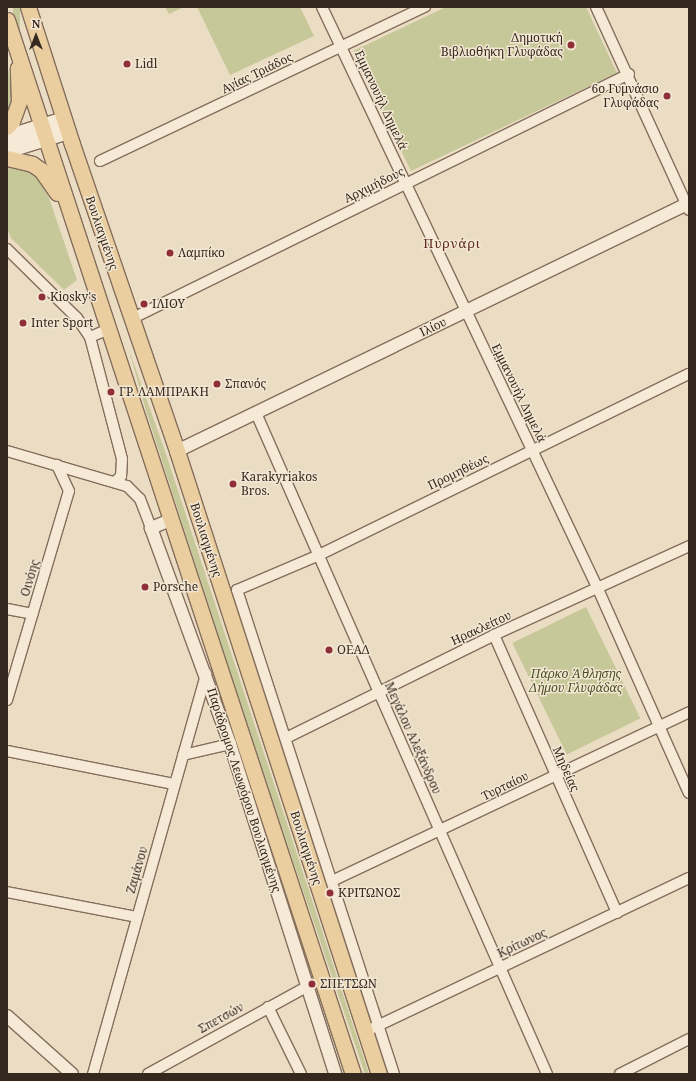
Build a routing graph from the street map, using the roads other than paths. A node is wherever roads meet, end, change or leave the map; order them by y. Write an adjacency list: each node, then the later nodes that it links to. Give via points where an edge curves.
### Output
1 (28, 7): 7 (main road, Βουλιαγμένης)
2 (38, 7): 7 (main road)
3 (322, 7): 8 (street, Εμμανουήλ Δημελά)
4 (425, 7): 8 (street, Αγίας Τριάδος)
5 (596, 7): 10 (street)
6 (7, 20): 9 (main road, Βουλιαγμένης)
7 (39, 40): 11 (main road, Βουλιαγμένης)
8 (342, 47): 17 (street, Αγίας Τριάδος); 18 (street, Εμμανουήλ Δημελά)
9 (17, 51): 12 (main road, via 19,102); 13 (main road, Βουλιαγμένης)
10 (629, 74): 18 (street, Αρχιμήδους); 19 (street)
11 (66, 126): 13 (main road); 23 (main road, Βουλιαγμένης)
12 (7, 127)
13 (44, 132): 14 (main road); 15 (main road); 20 (main road, Βουλιαγμένης)
14 (7, 137)
15 (7, 151)
16 (7, 158): 20 (main road, via 32,164 41,170)
17 (100, 161)
18 (406, 183): 22 (street, Εμμανουήλ Δημελά); 23 (street, Αρχιμήδους)
19 (688, 206): 22 (street, Ιλίου)
20 (70, 215): 24 (main road, Βουλιαγμένης)
21 (7, 249): 25 (street, via 77,318)
22 (465, 312): 27 (street, Ιλίου); 30 (street, Εμμανουήλ Δημελά)
23 (131, 319): 29 (main road, Βουλιαγμένης)
24 (109, 329): 25 (street); 33 (main road, Βουλιαγμένης)
25 (90, 337): 32 (street, via 122,459 121,476)
26 (689, 374): 30 (street, Προμηθέως)
27 (256, 413): 29 (street, Ιλίου); 36 (street, Μεγάλου Αλεξάνδρου)
28 (7, 450): 31 (street)
29 (177, 451): 64 (main road, Βουλιαγμένης)
30 (532, 451): 36 (street, Προμηθέως); 37 (street, Εμμανουήλ Δημελά)
31 (57, 465): 32 (street); 39 (street, Οινόης, via 69,491)
32 (116, 482): 34 (street, via 135,492)
33 (170, 520): 34 (street); 63 (main road, Βουλιαγμένης)
34 (151, 528): 41 (street, Παράδρομος Λεωφόρου Βουλιαγμένης)
35 (689, 546): 37 (street, Ηρακλείτου)
36 (319, 555): 42 (street, Μεγάλου Αλεξάνδρου); 46 (street, Προμηθέως, via 237,590)
37 (598, 589): 40 (street, Ηρακλείτου); 45 (street, Εμμανουήλ Δημελά)
38 (7, 609): 39 (street)
39 (33, 614): 43 (street, Οινόης)
40 (494, 635): 42 (street, Ηρακλείτου); 50 (street, Μηδείας)
41 (206, 673): 47 (street, Παράδρομος Λεωφόρου Βουλιαγμένης); 49 (street, Ζαμάνου)
42 (379, 691): 46 (street, Ηρακλείτου); 53 (street, Μεγάλου Αλεξάνδρου)
43 (7, 700)
44 (689, 712): 45 (street, Τυρταίου)
45 (660, 726): 50 (street, Τυρταίου); 52 (street, Εμμανουήλ Δημελά)
46 (286, 738): 55 (street)
47 (230, 744): 49 (street); 60 (street, Παράδρομος Λεωφόρου Βουλιαγμένης)
48 (7, 751): 51 (street)
49 (183, 755): 51 (street, Ζαμάνου)
50 (555, 776): 53 (street, Τυρταίου); 57 (street, Μηδείας)
51 (174, 784): 58 (street, Ζαμάνου)
52 (689, 792)
53 (440, 832): 55 (street, Τυρταίου); 59 (street, Μεγάλου Αλεξάνδρου)
54 (689, 878): 57 (street, Κρίτωνος)
55 (332, 881): 64 (street)
56 (7, 892): 58 (street)
57 (616, 913): 59 (street, Κρίτωνος)
58 (137, 917): 68 (street, Ζαμάνου)
59 (499, 968): 64 (street, Κρίτωνος); 75 (street, Μεγάλου Αλεξάνδρου)
60 (308, 986): 61 (street, Σπετσών); 65 (street, Παράδρομος Λεωφόρου Βουλιαγμένης)
61 (268, 1007): 69 (street, Σπετσών); 70 (street)
62 (7, 1016): 67 (street)
63 (338, 1028): 65 (street); 72 (main road, Βουλιαγμένης)
64 (372, 1029): 73 (main road, Βουλιαγμένης); 74 (street)
65 (323, 1032): 71 (street, Παράδρομος Λεωφόρου Βουλιαγμένης)
66 (689, 1039): 76 (street)
67 (72, 1074)
68 (93, 1074)
69 (148, 1074)
70 (301, 1074)
71 (335, 1074)
72 (353, 1074)
73 (379, 1074)
74 (394, 1074)
75 (547, 1074)
76 (620, 1074)

